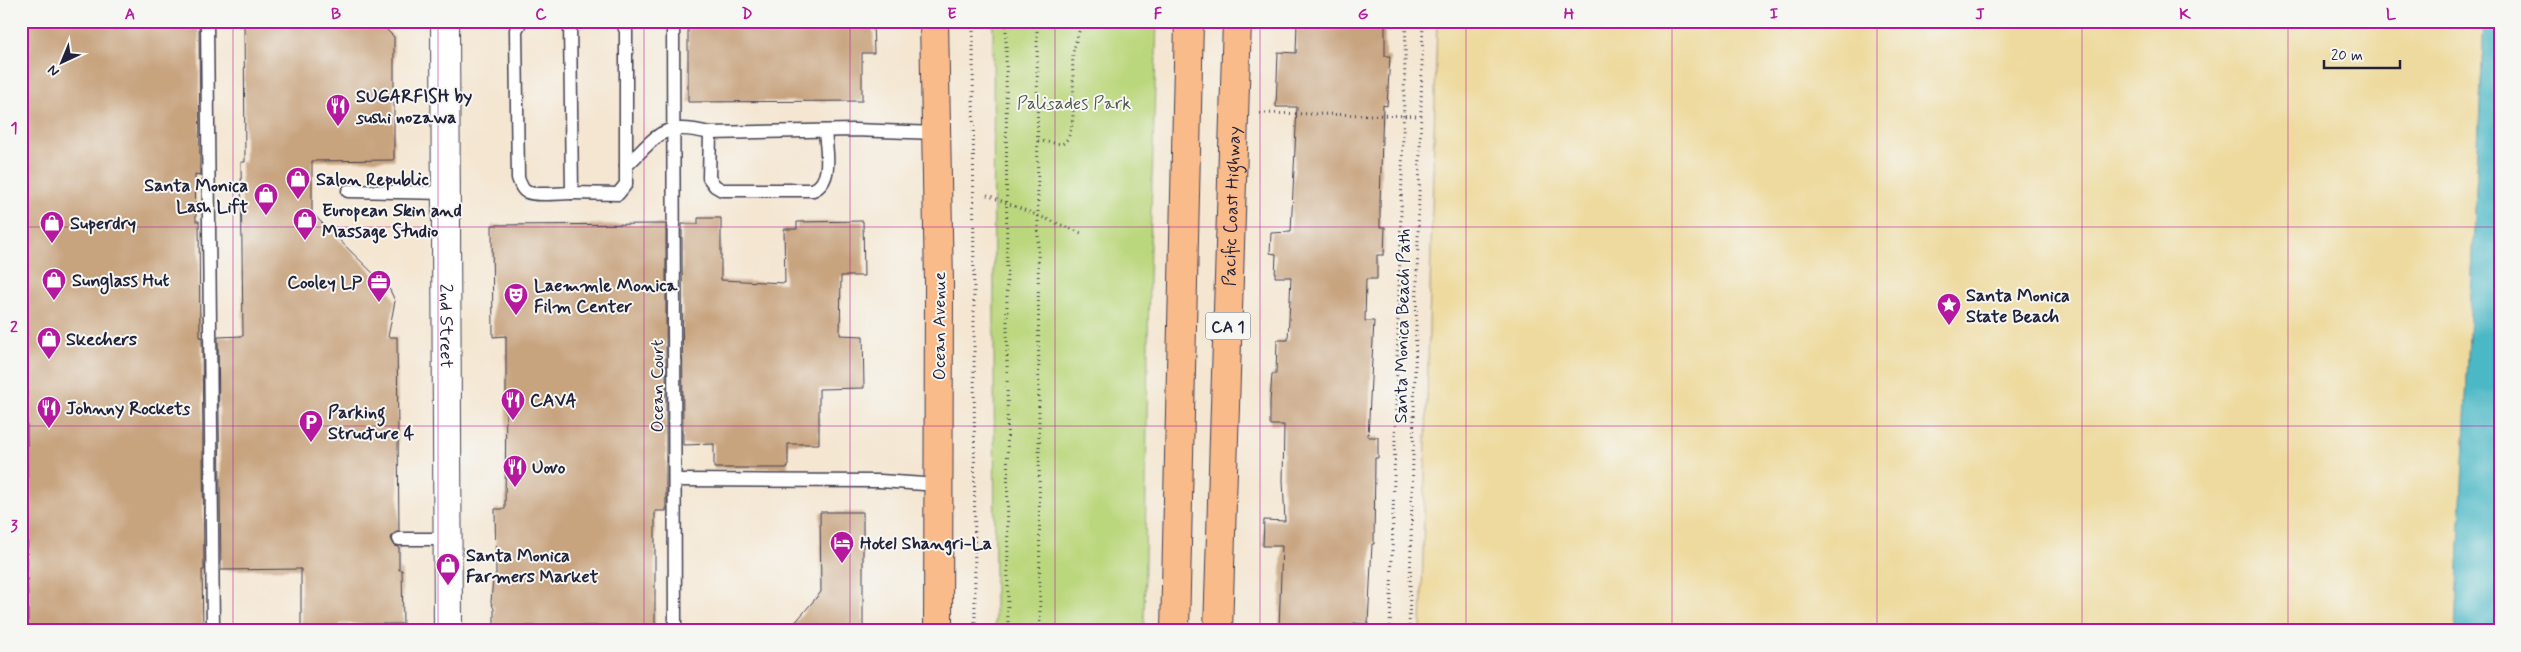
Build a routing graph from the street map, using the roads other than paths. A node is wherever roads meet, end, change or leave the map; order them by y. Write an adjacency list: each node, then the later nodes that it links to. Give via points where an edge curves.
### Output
1 (208, 21): 22 (lane)
2 (445, 21): 17 (street, 2nd Street)
3 (521, 21): 16 (lane, via 516,30 518,178 528,193)
4 (570, 21): 16 (lane)
5 (673, 21): 10 (lane, Ocean Court)
6 (934, 21): 13 (main road, Ocean Avenue)
7 (1189, 21): 26 (main road, CA 1)
8 (1237, 21): 27 (main road, Pacific Coast Highway / CA 1)
9 (620, 22): 14 (lane, via 626,31)
10 (674, 128): 12 (lane); 14 (lane, via 660,134); 18 (lane, Ocean Court)
11 (825, 131): 12 (lane); 12 (lane, via 826,178 822,186 814,190 722,190 709,178); 13 (lane)
12 (710, 133)
13 (936, 133): 19 (main road, Ocean Avenue)
14 (626, 166): 16 (lane, via 626,184 618,194)
15 (348, 191): 17 (lane)
16 (572, 192)
17 (446, 194): 21 (street, 2nd Street)
18 (675, 480): 19 (lane, via 880,481); 24 (lane, Ocean Court)
19 (939, 485): 25 (main road, Ocean Avenue)
20 (399, 539): 21 (lane)
21 (448, 539): 23 (street, 2nd Street)
22 (213, 631)
23 (448, 631)
24 (675, 631)
25 (938, 631)
26 (1175, 631)
27 (1218, 631)

